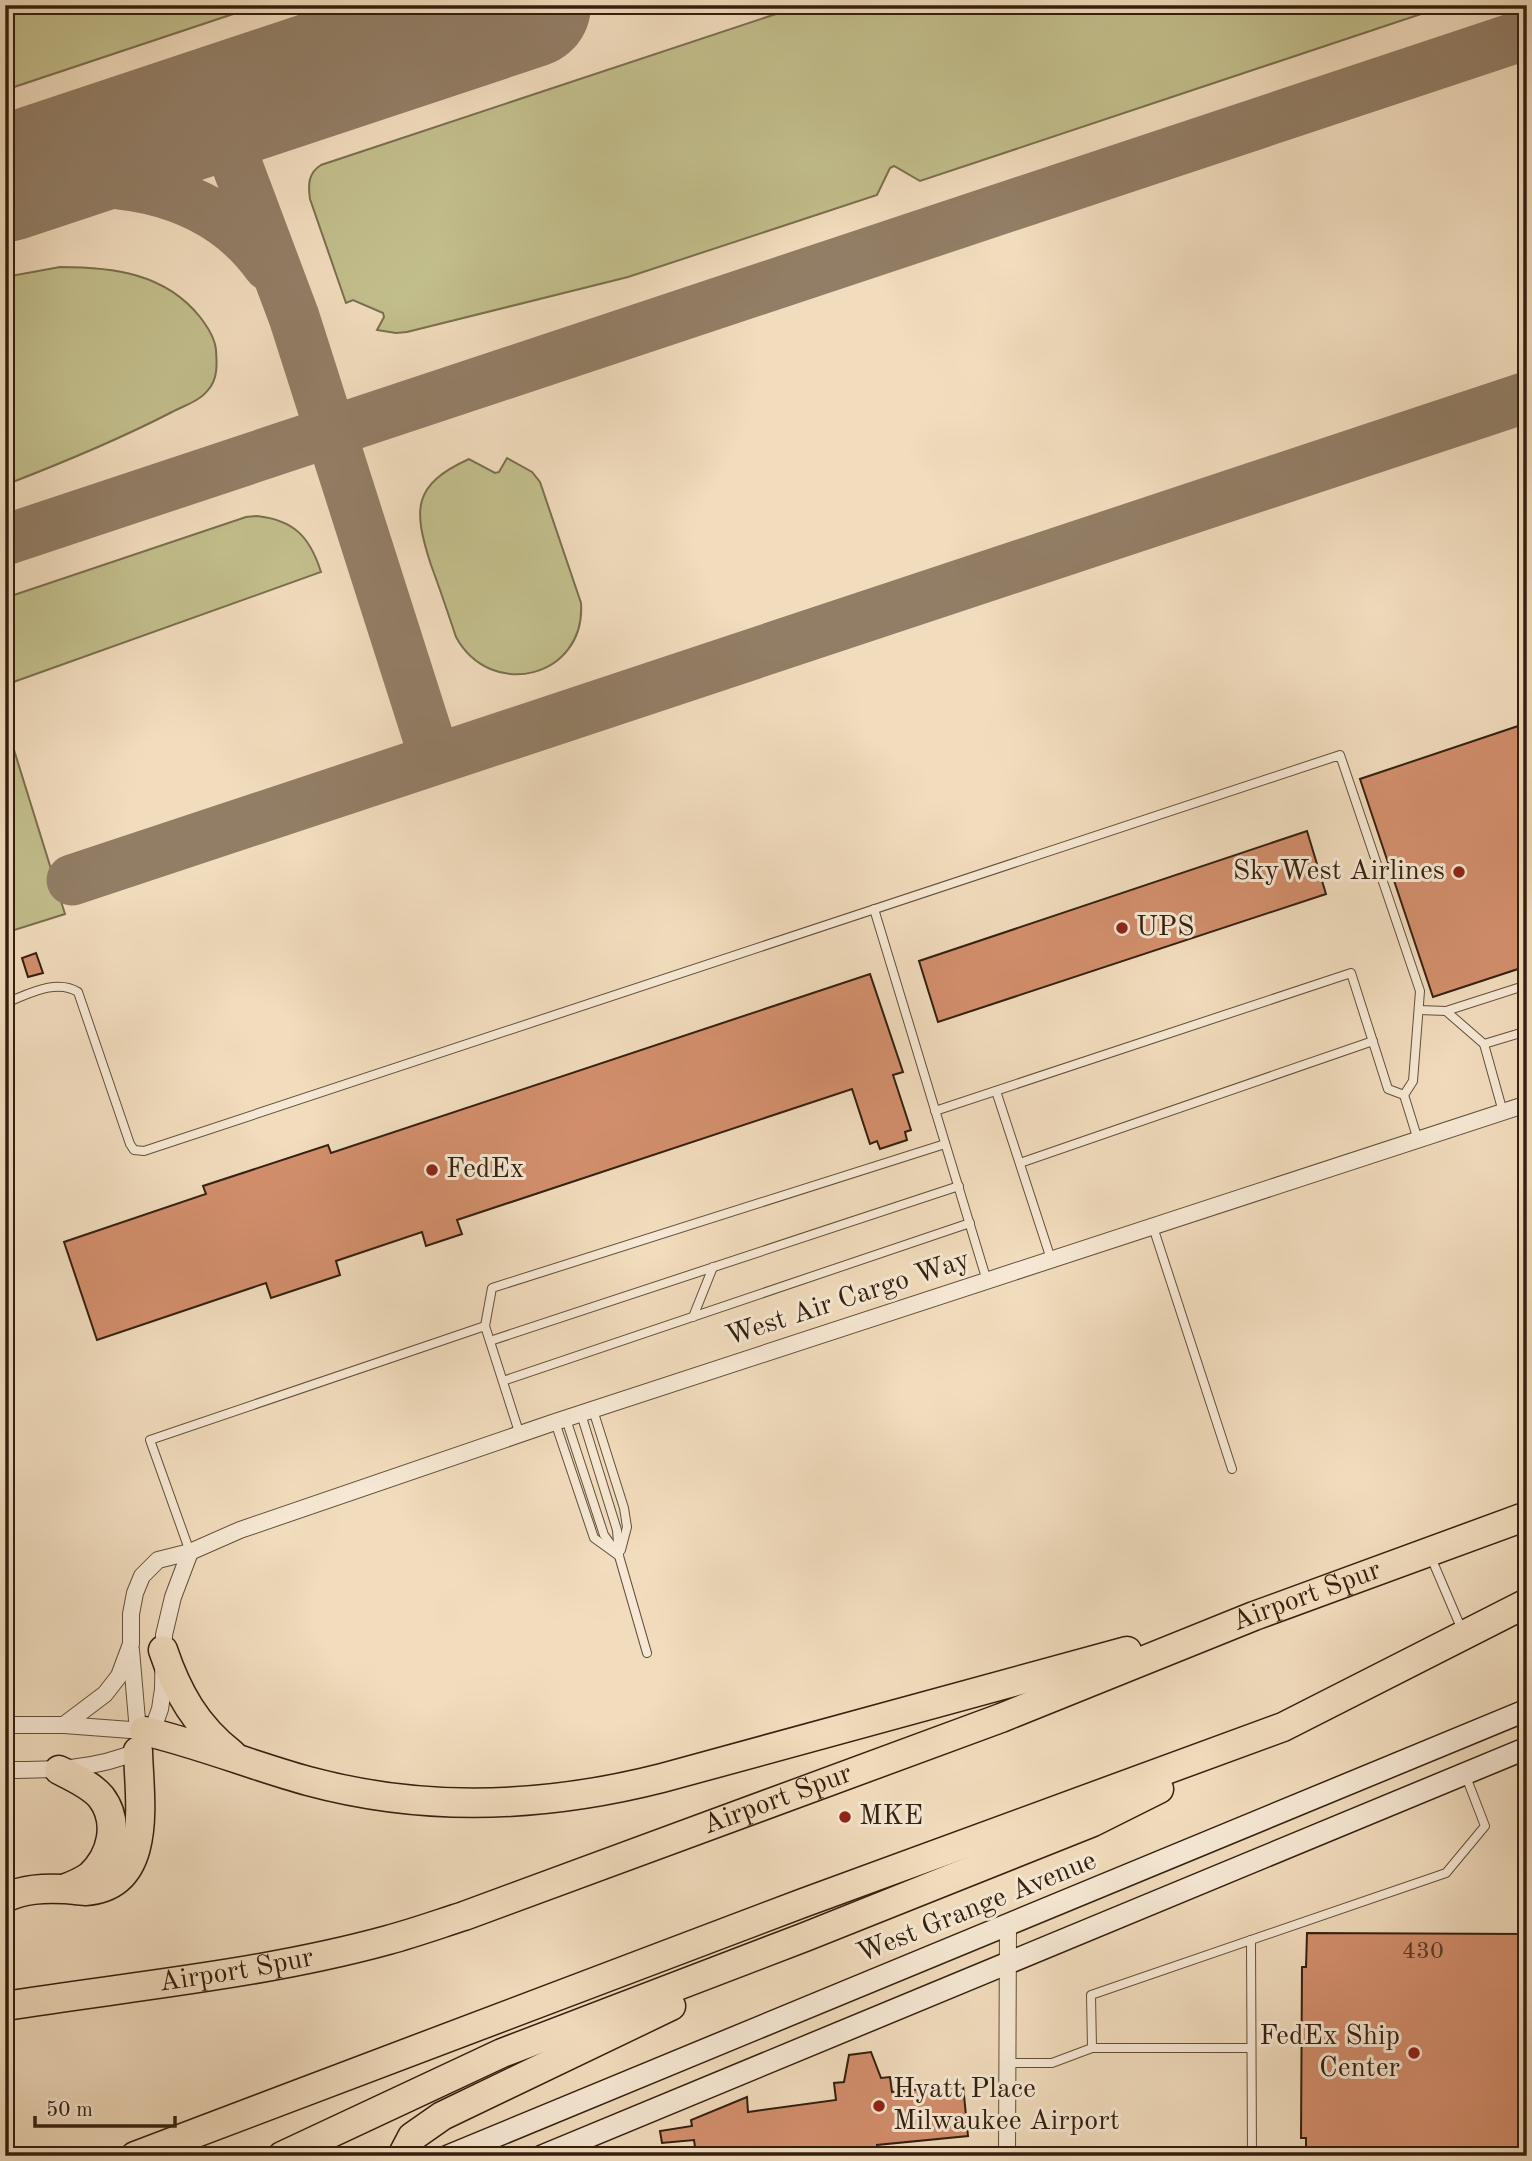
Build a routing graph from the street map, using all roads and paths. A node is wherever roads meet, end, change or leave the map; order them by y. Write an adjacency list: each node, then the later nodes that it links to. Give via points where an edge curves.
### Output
1 (874, 909): 3 (lane, via 144,1151 134,1150 130,1144 78,992 67,986 50,987); 4 (lane, via 1340,755 1417,977); 12 (lane)
2 (1527, 985): 5 (lane)
3 (5, 1003)
4 (1419, 1010): 5 (lane); 10 (lane, via 1413,1081)
5 (1446, 1011): 8 (lane)
6 (1527, 1031): 8 (lane)
7 (1373, 1041): 9 (lane, via 1351,973); 10 (lane, via 1388,1089); 16 (lane)
8 (1484, 1044): 13 (lane)
9 (996, 1091): 12 (lane); 16 (lane)
10 (1405, 1095): 14 (lane)
11 (1527, 1104): 13 (street, West Air Cargo Way)
12 (935, 1111): 15 (lane)
13 (1503, 1112): 14 (street, West Air Cargo Way)
14 (1418, 1140): 19 (street, West Air Cargo Way)
15 (946, 1144): 17 (lane); 24 (lane, via 492,1288)
16 (1020, 1163): 20 (lane)
17 (958, 1186): 18 (lane); 21 (lane)
18 (970, 1223): 22 (lane); 23 (lane)
19 (1153, 1227): 20 (street, West Air Cargo Way); 29 (lane)
20 (1051, 1259): 22 (street, West Air Cargo Way)
21 (713, 1267): 23 (lane); 25 (lane)
22 (987, 1281): 27 (street, West Air Cargo Way)
23 (693, 1317): 26 (lane)
24 (485, 1326): 25 (lane); 31 (lane, via 150,1440)
25 (490, 1341): 26 (lane)
26 (503, 1381): 28 (lane)
27 (574, 1416): 28 (street, West Air Cargo Way); 33 (lane, via 617,1530); 33 (lane, via 604,1535); 33 (lane, via 626,1517 628,1527)
28 (520, 1434): 31 (street, West Air Cargo Way, via 240,1530)
29 (1233, 1469)
30 (1527, 1516): 32 (highway, Airport Spur)
31 (190, 1552): 37 (street, West Air Cargo Way, via 158,1560 142,1576 131,1614); 38 (street, via 173,1597)
32 (1429, 1552): 35 (highway, Airport Spur); 36 (lane)
33 (619, 1556): 39 (lane)
34 (1527, 1603): 36 (highway)
35 (1254, 1616): 46 (highway, via 662,1779 568,1798 470,1803 390,1797 310,1782); 58 (highway, Airport Spur, via 976,1728 388,1940 238,1971)
36 (1464, 1637): 43 (highway)
37 (131, 1644): 42 (street, West Air Cargo Way, via 119,1676 105,1694); 44 (street)
38 (163, 1650): 44 (street, via 160,1709); 46 (highway, via 192,1714)
39 (647, 1653)
40 (1527, 1710): 50 (street, West Grange Avenue)
41 (5, 1725): 42 (street)
42 (64, 1725): 44 (street)
43 (1283, 1727): 55 (highway, via 1093,1822); 62 (highway)
44 (141, 1741): 46 (highway); 48 (street, via 100,1765); 51 (highway, via 140,1819 131,1866 100,1888)
45 (1527, 1748): 49 (street)
46 (240, 1759)
47 (5, 1770): 48 (street)
48 (59, 1770): 51 (highway, via 100,1797 111,1817 112,1839 103,1862 88,1878)
49 (1465, 1774): 53 (street); 56 (lane, via 1485,1826 1446,1873)
50 (1130, 1875): 53 (street); 54 (street, West Grange Avenue)
51 (65, 1889): 52 (highway, via 23,1889)
52 (5, 1898)
53 (1144, 1908): 57 (street)
54 (1007, 1926): 57 (street); 65 (street, West Grange Avenue)
55 (805, 1937): 63 (highway, via 502,2053); 64 (highway, via 743,1972 442,2116 412,2137)
56 (1251, 1940): 59 (lane, via 1091,1995); 60 (lane)
57 (1007, 1963): 61 (street); 66 (street)
58 (11, 2005)
59 (1092, 2048): 60 (lane); 61 (lane, via 1052,2063)
60 (1251, 2049): 68 (lane)
61 (1007, 2063): 67 (street)
62 (135, 2156)
63 (282, 2156)
64 (402, 2156)
65 (448, 2156)
66 (542, 2156)
67 (1007, 2156)
68 (1252, 2156)

